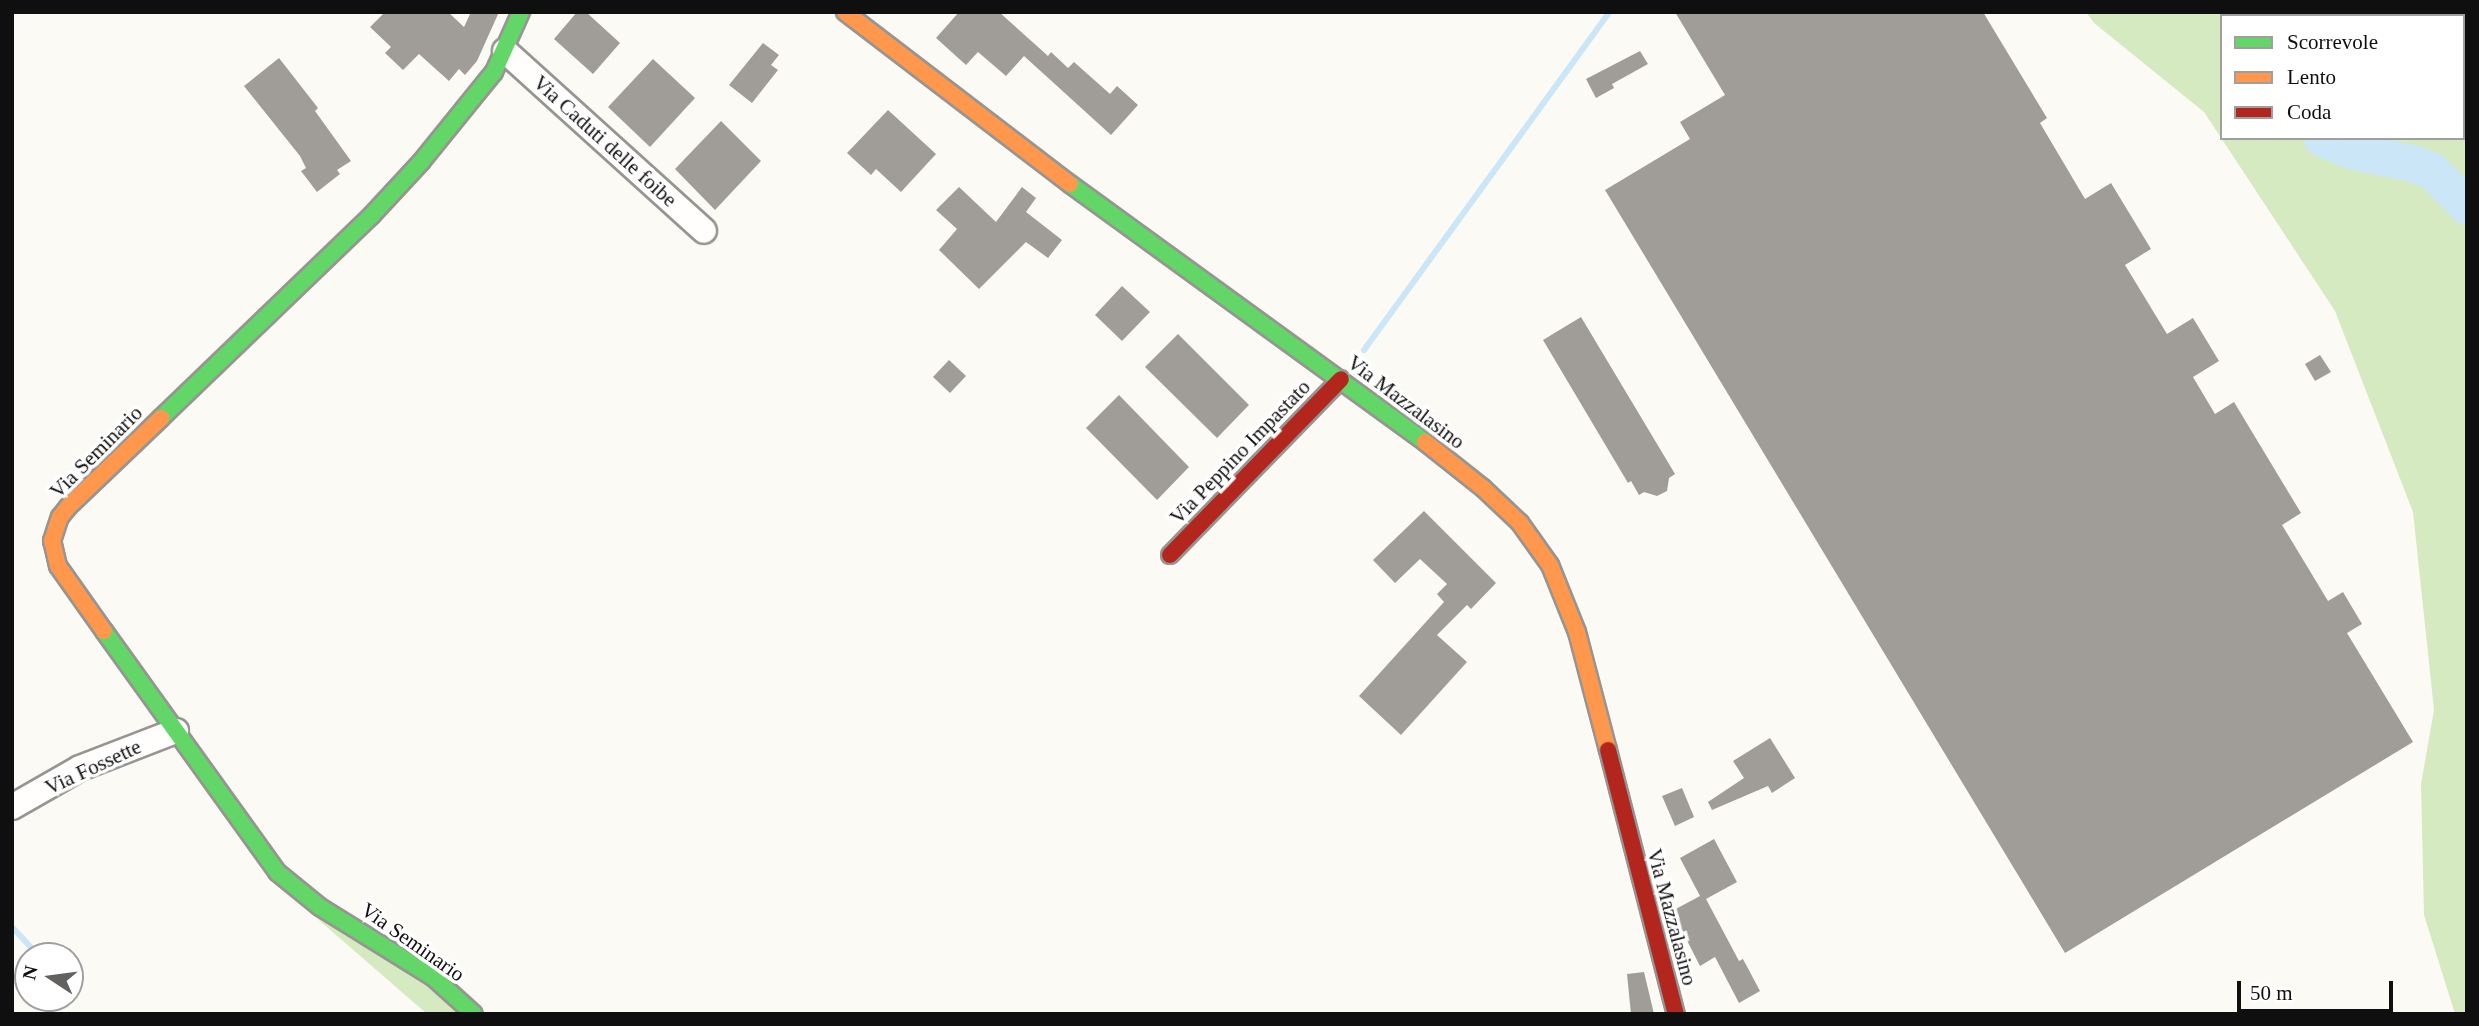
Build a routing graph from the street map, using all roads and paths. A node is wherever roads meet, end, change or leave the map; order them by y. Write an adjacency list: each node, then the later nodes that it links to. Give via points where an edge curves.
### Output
1 (521, 12): 3 (street, Via Seminario)
2 (845, 12): 5 (street, Via Mazzalasino, via 1110,214)
3 (505, 51): 4 (street, Via Caduti delle foibe); 7 (street, Via Seminario, via 460,117 380,206 60,517 52,541 58,566)
4 (704, 231)
5 (1341, 379): 6 (street, Via Peppino Impastato); 10 (street, Via Mazzalasino, via 1483,488 1520,523 1550,565 1577,632)
6 (1170, 555)
7 (176, 730): 8 (street, Via Fossette, via 80,768); 9 (street, Via Seminario, via 277,872 320,906 433,976)
8 (12, 807)
9 (474, 1014)
10 (1676, 1014)

